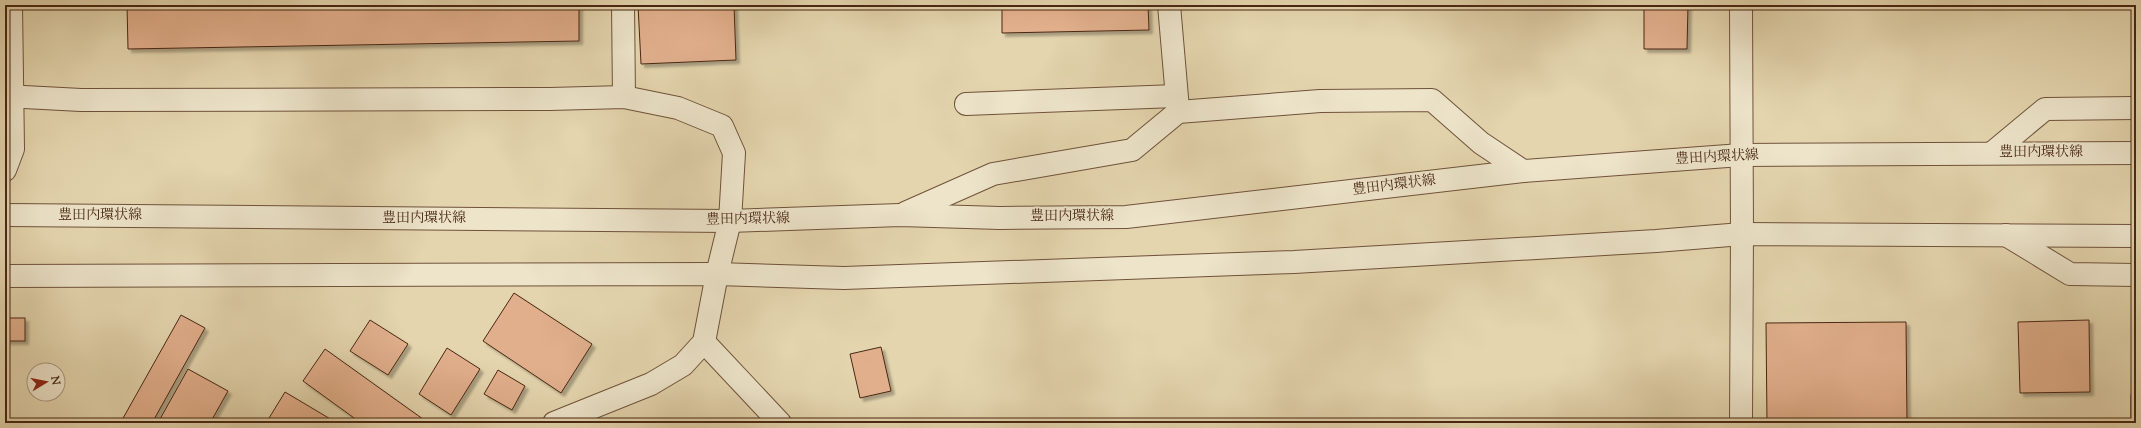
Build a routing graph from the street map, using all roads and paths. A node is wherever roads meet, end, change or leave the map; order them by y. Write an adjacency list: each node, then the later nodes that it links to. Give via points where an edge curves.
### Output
1 (11, 5): 5 (street)
2 (623, 5): 6 (street)
3 (1169, 5): 8 (street)
4 (1741, 5): 12 (street)
5 (9, 96): 6 (street, via 96,100 550,99); 13 (street, via 13,148)
6 (624, 96): 17 (street, via 678,108 722,126 734,153)
7 (966, 104): 8 (street)
8 (1177, 104): 14 (street, via 1432,100 1482,143); 16 (street, via 1132,150 993,174)
9 (2136, 108): 10 (street, via 2045,109)
10 (1992, 153): 11 (street, 豊田内環状線); 12 (street, 豊田内環状線)
11 (2136, 153)
12 (1741, 155): 14 (street, 豊田内環状線); 18 (street)
13 (5, 170)
14 (1523, 171): 16 (street, 豊田内環状線, via 1126,217 1000,218)
15 (5, 215): 17 (street, 豊田内環状線)
16 (900, 215): 17 (street, 豊田内環状線)
17 (730, 221): 21 (street)
18 (1742, 234): 19 (street); 21 (street, via 1656,242 1294,262 844,278); 27 (street)
19 (2005, 235): 20 (street); 22 (street, via 2070,274)
20 (2136, 236)
21 (717, 274): 23 (street); 24 (street)
22 (2136, 275)
23 (5, 276)
24 (704, 342): 25 (street, via 683,365 651,384); 26 (street)
25 (554, 423)
26 (780, 423)
27 (1741, 423)

